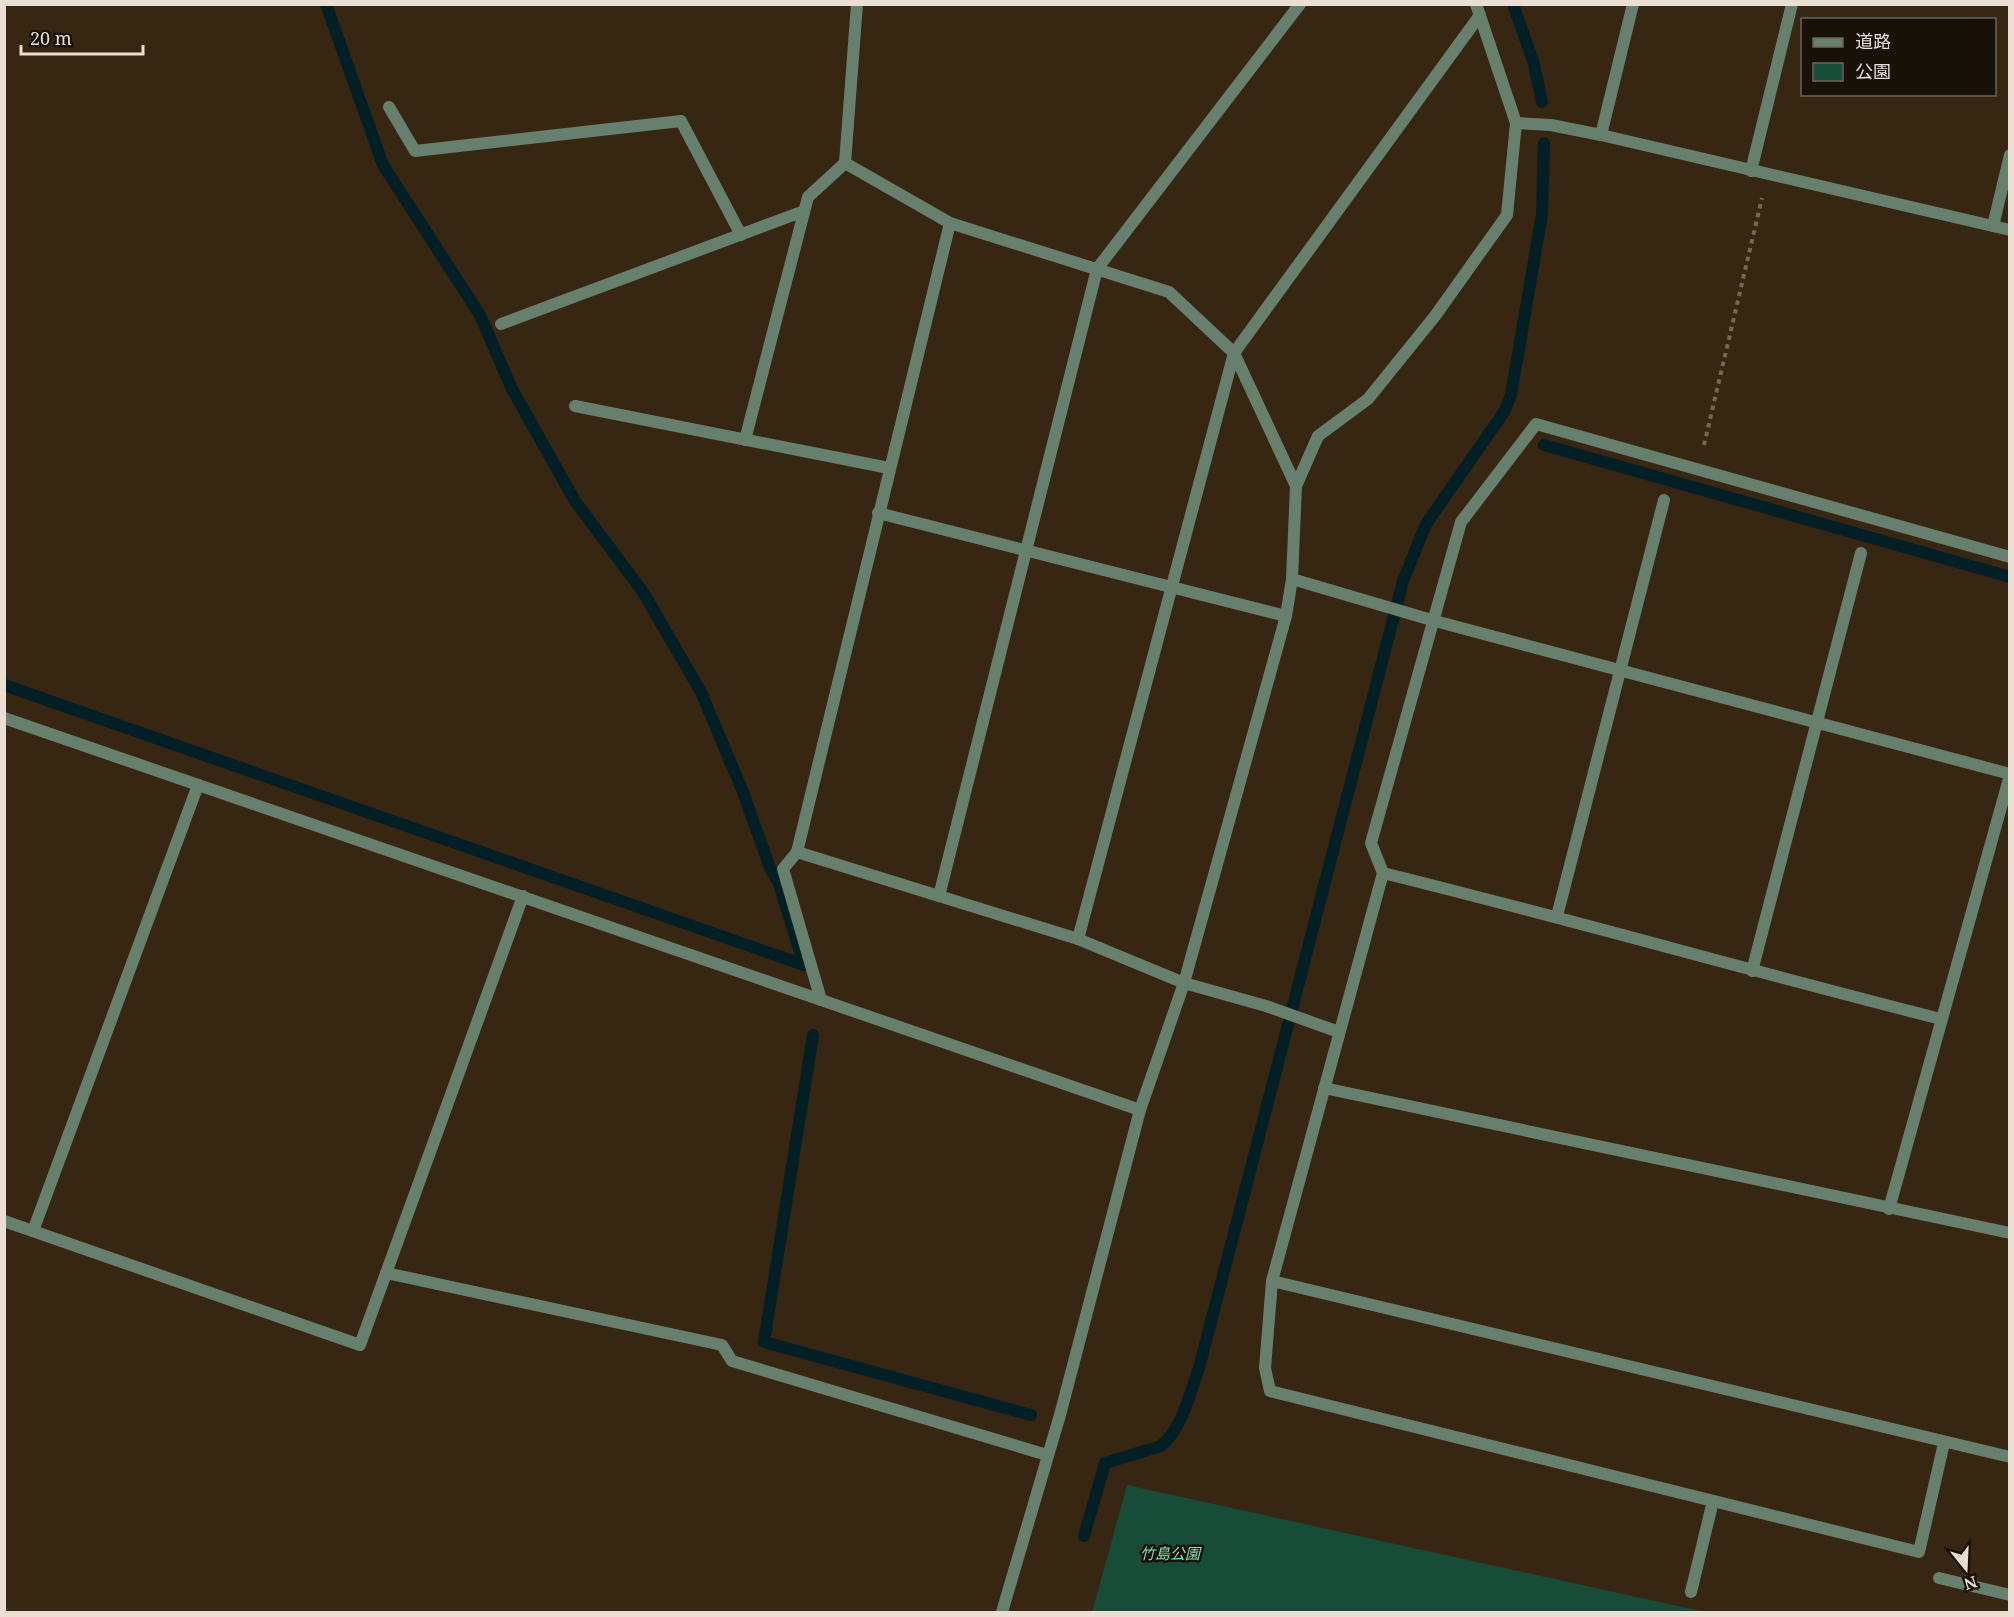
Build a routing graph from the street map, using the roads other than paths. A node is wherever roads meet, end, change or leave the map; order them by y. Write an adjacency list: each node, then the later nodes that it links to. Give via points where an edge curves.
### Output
1 (857, 4): 10 (street)
2 (1300, 4): 17 (street)
3 (1633, 4): 8 (street)
4 (1792, 4): 11 (street)
5 (1478, 10): 7 (street); 19 (street)
6 (389, 107): 16 (street, via 415,151 681,121)
7 (1516, 123): 8 (street); 23 (street, via 1507,215 1435,316 1368,399 1318,436)
8 (1601, 135): 11 (street)
9 (2010, 154): 14 (street)
10 (845, 163): 12 (street, via 808,197); 13 (street)
11 (1751, 171): 14 (street)
12 (804, 211): 16 (street); 21 (street)
13 (950, 223): 17 (street); 22 (street)
14 (1993, 226): 15 (street)
15 (2010, 230)
16 (741, 235): 18 (street)
17 (1097, 269): 19 (street, via 1169,292); 26 (street)
18 (501, 324)
19 (1234, 353): 23 (street); 30 (street)
20 (575, 406): 21 (street)
21 (745, 440): 22 (street)
22 (889, 468): 25 (street)
23 (1296, 486): 29 (street)
24 (1664, 500): 33 (street)
25 (878, 513): 26 (street); 38 (street)
26 (1026, 550): 30 (street); 41 (street)
27 (1861, 553): 35 (street)
28 (2010, 557): 32 (street, via 1536,424 1461,522)
29 (1292, 579): 31 (street); 32 (street)
30 (1172, 587): 31 (street); 43 (street)
31 (1286, 616): 45 (street)
32 (1430, 619): 33 (street); 39 (street, via 1371,843)
33 (1621, 668): 35 (street); 42 (street)
34 (4, 717): 37 (street)
35 (1816, 721): 36 (street); 44 (street)
36 (2010, 774): 47 (street)
37 (198, 785): 40 (street); 53 (street)
38 (797, 852): 41 (street); 46 (street, via 783,869)
39 (1383, 873): 42 (street); 48 (street)
40 (523, 896): 46 (street); 55 (street)
41 (939, 896): 43 (street)
42 (1557, 916): 44 (street)
43 (1078, 939): 45 (street)
44 (1752, 971): 47 (street)
45 (1184, 983): 48 (street); 50 (street)
46 (821, 1000): 50 (street)
47 (1941, 1019): 51 (street)
48 (1339, 1032): 49 (street)
49 (1324, 1088): 51 (street); 56 (street)
50 (1140, 1110): 58 (street)
51 (1889, 1209): 54 (street)
52 (4, 1221): 53 (street)
53 (33, 1231): 55 (street, via 360,1345)
54 (2010, 1233)
55 (386, 1273): 58 (street, via 722,1345 732,1361)
56 (1272, 1281): 57 (street); 60 (street, via 1265,1368 1270,1391)
57 (1944, 1443): 59 (street); 60 (street, via 1919,1552)
58 (1047, 1455): 64 (street)
59 (2010, 1457)
60 (1713, 1501): 62 (street)
61 (1939, 1578): 63 (street)
62 (1691, 1592)
63 (2010, 1595)
64 (1002, 1612)

